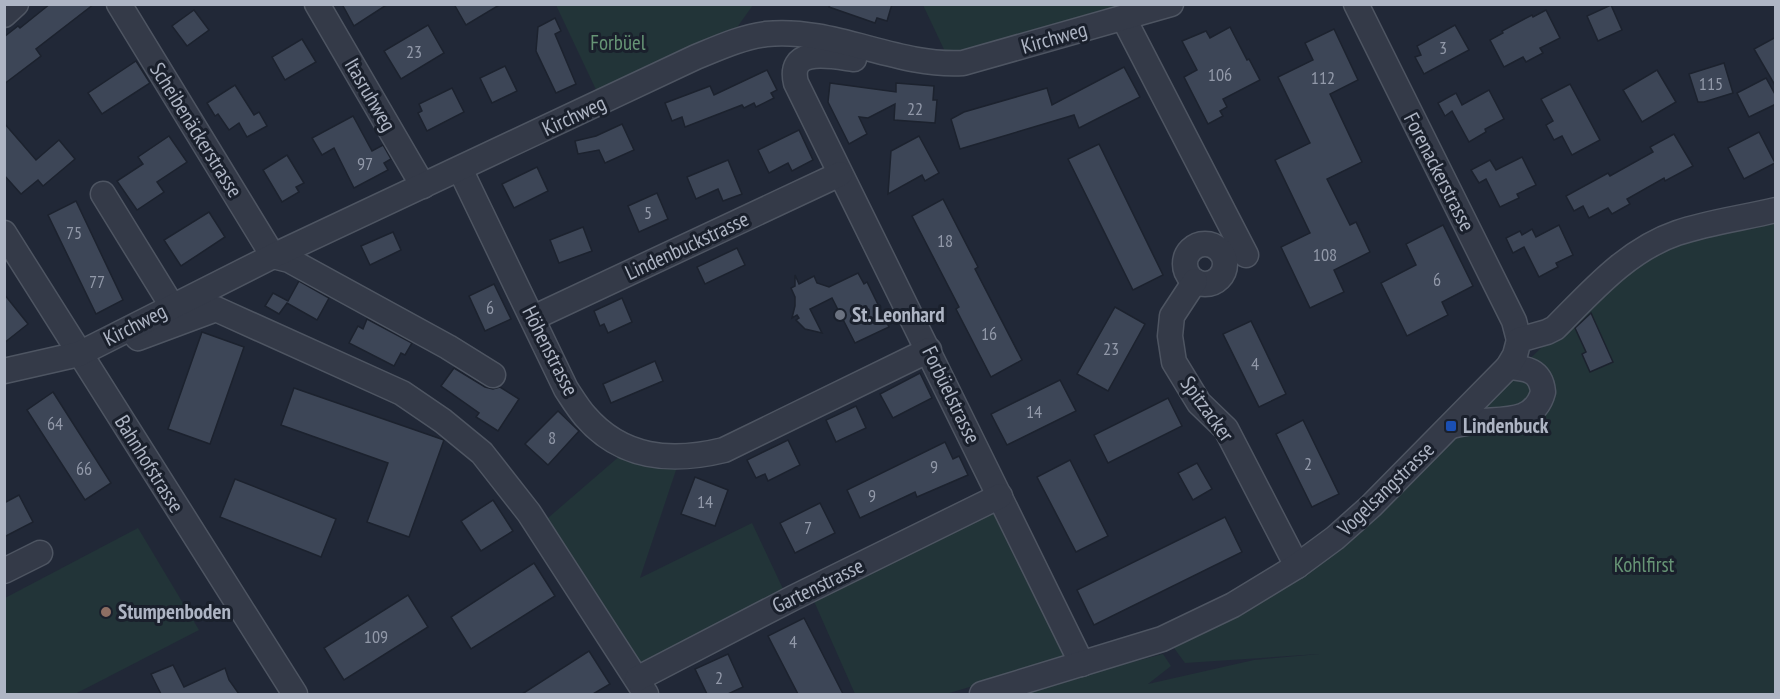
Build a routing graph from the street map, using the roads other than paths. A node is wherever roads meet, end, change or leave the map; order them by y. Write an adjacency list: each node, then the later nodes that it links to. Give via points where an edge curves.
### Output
1 (16, 4): 6 (street)
2 (119, 4): 16 (street, Scheibenäckerstrasse)
3 (317, 4): 11 (street, Itasruhweg)
4 (1171, 4): 7 (street, Kirchweg)
5 (1356, 4): 21 (street, Forenackerstrasse, via 1514,321)
6 (4, 15)
7 (1124, 19): 8 (street, Kirchweg, via 963,63); 15 (street)
8 (903, 57): 9 (street, Kirchweg, via 791,34 765,34 733,42); 10 (street, Forbüelstrasse, via 888,63 822,55 795,65 796,83)
9 (460, 169): 11 (street, Kirchweg); 19 (street, Höhenstrasse)
10 (840, 174): 19 (street, Lindenbuckstrasse); 22 (street, Forbüelstrasse)
11 (423, 186): 16 (street, Kirchweg)
12 (103, 194): 18 (street)
13 (1776, 210): 21 (street, via 1675,233 1621,265 1555,328)
14 (4, 233): 23 (street, Bahnhofstrasse)
15 (1246, 255)
16 (273, 256): 18 (street, Kirchweg); 26 (street, via 289,260 448,346)
17 (1195, 280): 30 (street, Spitzacker, via 1172,316 1174,362 1200,403 1226,429)
18 (172, 306): 20 (street, Kirchweg)
19 (533, 318): 22 (street, Höhenstrasse, via 566,389 584,416 607,437 634,451 669,458 724,450)
20 (127, 328): 23 (street, Kirchweg); 33 (street, via 138,339 216,309 402,393 443,421 482,453 529,513)
21 (1519, 340): 24 (street, Vogelsangstrasse)
22 (929, 350): 28 (street, Forbüelstrasse)
23 (79, 354): 25 (street, Kirchweg); 34 (street, Bahnhofstrasse)
24 (1508, 367): 27 (street, Vogelsangstrasse); 27 (street, via 1527,369 1539,377 1544,392 1537,406 1525,417)
25 (4, 371)
26 (493, 375)
27 (1450, 426): 30 (street, Vogelsangstrasse, via 1371,506)
28 (1000, 496): 32 (street, Forbüelstrasse); 33 (street, Gartenstrasse, via 793,598)
29 (40, 553): 31 (street)
30 (1297, 566): 32 (street, Vogelsangstrasse, via 1233,605 1162,639)
31 (4, 571)
32 (1082, 664): 35 (street, Vogelsangstrasse)
33 (642, 687)
34 (295, 694)
35 (982, 694)

